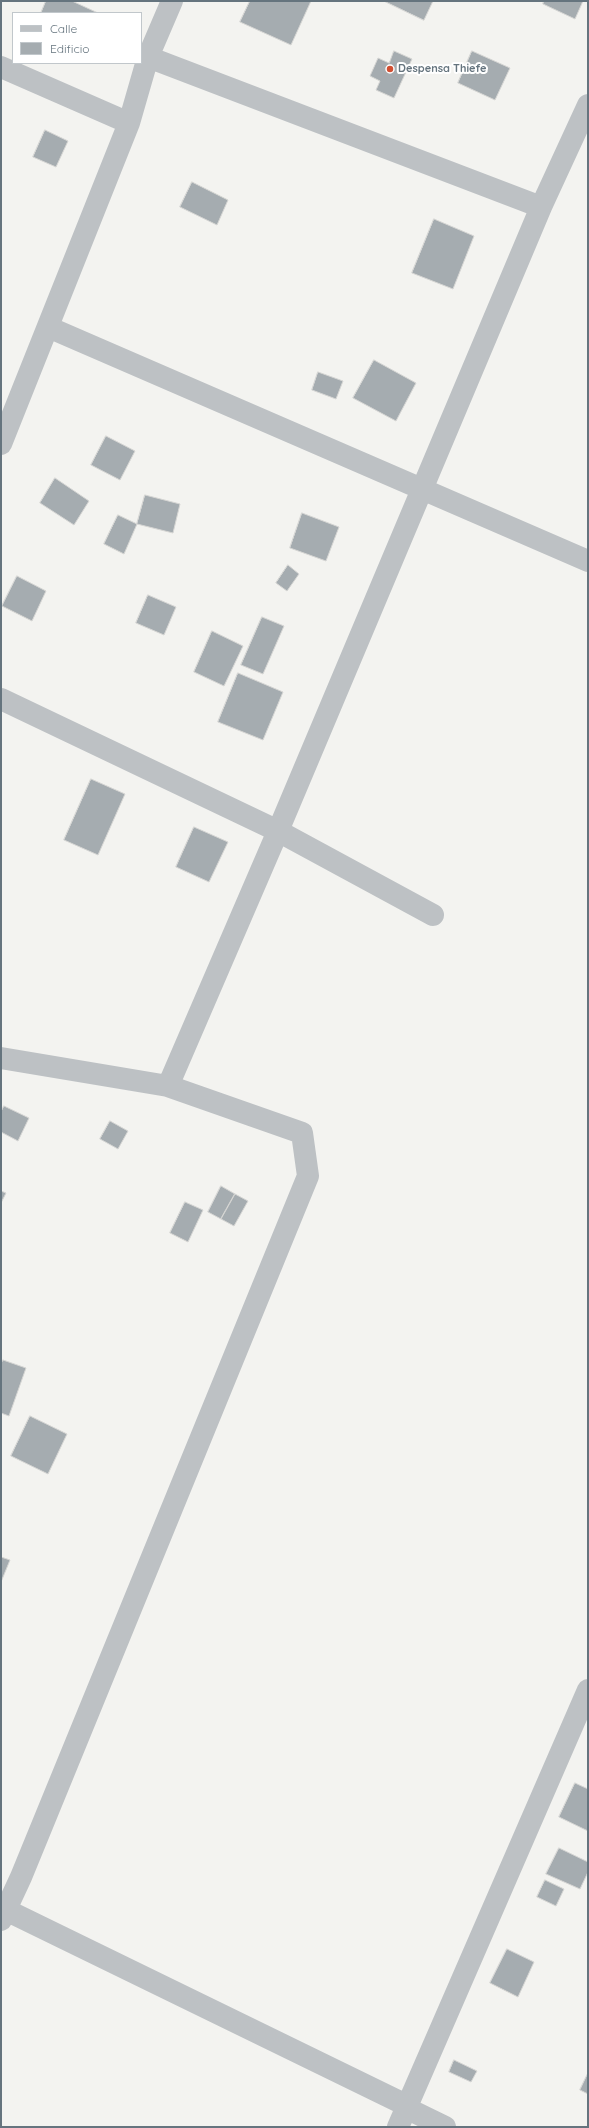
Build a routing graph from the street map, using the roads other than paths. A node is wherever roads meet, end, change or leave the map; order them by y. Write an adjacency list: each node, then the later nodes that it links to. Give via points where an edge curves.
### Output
1 (172, 1): 2 (street)
2 (148, 57): 5 (street); 6 (street)
3 (1, 67): 5 (street)
4 (588, 105): 6 (street)
5 (129, 123): 7 (street)
6 (542, 207): 9 (street)
7 (48, 327): 8 (street); 9 (street)
8 (1, 444)
9 (423, 489): 10 (street); 12 (street)
10 (588, 561)
11 (1, 699): 12 (street)
12 (278, 831): 13 (street); 15 (street)
13 (433, 915)
14 (1, 1058): 15 (street)
15 (168, 1086): 17 (street, via 302,1133 308,1176 21,1877)
16 (588, 1690): 18 (street)
17 (3, 1915): 18 (street)
18 (404, 2113): 19 (street)
19 (444, 2127)

